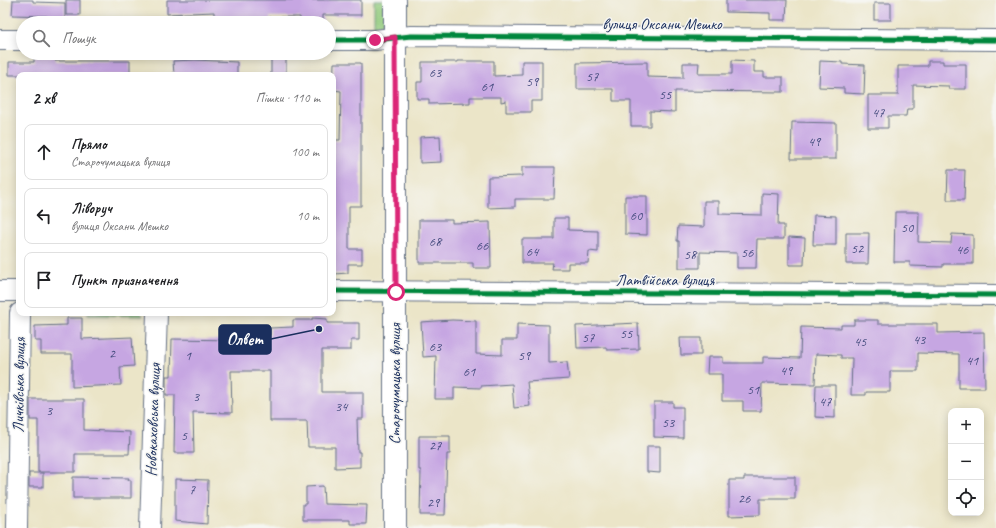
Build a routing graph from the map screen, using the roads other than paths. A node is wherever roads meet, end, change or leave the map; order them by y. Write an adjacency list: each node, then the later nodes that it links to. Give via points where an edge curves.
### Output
1 (395, 0): 2 (street, Старочумацька вулиця)
2 (395, 37): 5 (street, вулиця Оксани Мешко); 6 (street, вулиця Оксани Мешко); 10 (street, Старочумацька вулиця)
3 (0, 40): 4 (street)
4 (16, 40)
5 (336, 40)
6 (996, 40)
7 (0, 291): 8 (street)
8 (16, 291)
9 (336, 291): 10 (street, Латвійська вулиця)
10 (396, 292): 11 (street, Латвійська вулиця); 16 (street, Старочумацька вулиця)
11 (996, 294)
12 (20, 316): 14 (street, Личківська вулиця)
13 (157, 316): 15 (street, Новокаховська вулиця)
14 (17, 528)
15 (150, 528)
16 (395, 528)

